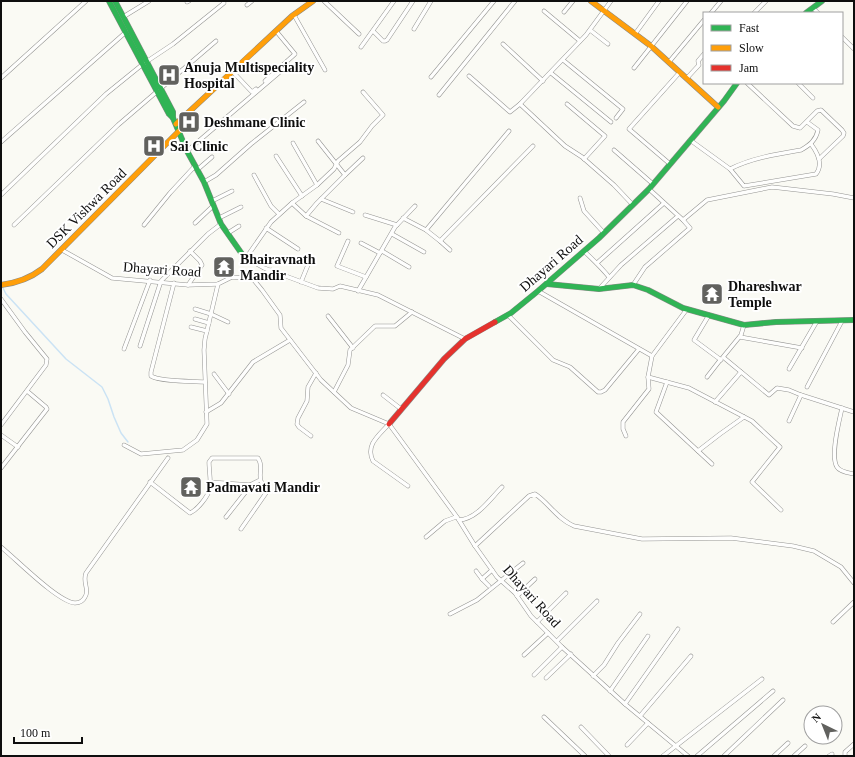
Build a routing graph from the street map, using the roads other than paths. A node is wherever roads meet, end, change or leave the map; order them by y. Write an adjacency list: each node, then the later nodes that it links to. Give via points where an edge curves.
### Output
1 (86, 1): 60 (street)
2 (109, 1): 38 (street)
3 (114, 1): 32 (street)
4 (149, 1): 32 (street)
5 (223, 1): 52 (street, via 224,3 174,44)
6 (252, 1): 22 (street)
7 (313, 1): 31 (street)
8 (324, 1): 39 (street)
9 (394, 1): 37 (street)
10 (413, 1): 37 (street, via 387,40 383,41)
11 (431, 1): 34 (street)
12 (494, 1): 61 (street)
13 (515, 1): 69 (street)
14 (572, 1): 26 (street)
15 (591, 1): 25 (street)
16 (611, 1): 25 (street)
17 (659, 1): 40 (street)
18 (687, 1): 46 (street)
19 (721, 1): 27 (street)
20 (766, 1): 28 (street)
21 (822, 1): 23 (street)
22 (247, 5)
23 (813, 8): 29 (street); 30 (street)
24 (544, 11): 43 (street)
25 (604, 11): 35 (street); 40 (street)
26 (564, 12)
27 (712, 12)
28 (755, 12)
29 (807, 12)
30 (817, 12)
31 (294, 15): 36 (street); 55 (street)
32 (123, 17): 52 (street)
33 (703, 21): 51 (street)
34 (414, 29)
35 (590, 30): 43 (street); 45 (street)
36 (276, 31): 56 (street); 56 (street, via 295,55 252,92)
37 (373, 31): 47 (street)
38 (126, 32): 52 (street); 83 (street)
39 (359, 34)
40 (634, 34): 46 (street)
41 (843, 38): 48 (street)
42 (216, 41): 67 (street)
43 (580, 41): 50 (street)
44 (503, 44): 63 (street)
45 (608, 44)
46 (651, 46): 51 (street); 54 (street)
47 (361, 47)
48 (854, 49)
49 (703, 55): 62 (street)
50 (563, 60): 58 (street); 75 (street, via 623,109)
51 (669, 62): 57 (street)
52 (145, 63): 67 (street); 104 (street, via 106,94)
53 (288, 65): 88 (street)
54 (634, 68)
55 (325, 70)
56 (233, 72): 78 (street)
57 (680, 72): 62 (street); 95 (street, via 629,129)
58 (551, 73): 63 (street); 76 (street)
59 (469, 76): 72 (street, via 510,112)
60 (1, 78)
61 (431, 78)
62 (687, 78): 74 (street)
63 (543, 81): 72 (street)
64 (736, 84): 74 (street, Dhayari Road)
65 (748, 84): 77 (street, via 793,126 800,128)
66 (799, 84): 70 (street)
67 (159, 90): 78 (street); 125 (street, via 118,125)
68 (363, 92): 94 (street, via 383,115 360,142)
69 (439, 95)
70 (813, 98)
71 (304, 102): 100 (street, via 216,175)
72 (520, 104): 92 (street, via 565,146)
73 (567, 104): 92 (street, via 605,136)
74 (718, 107): 81 (street, Dhayari Road)
75 (616, 118)
76 (611, 122)
77 (808, 122): 85 (street, via 818,130); 93 (street, via 821,110 844,133)
78 (176, 124): 79 (street)
79 (179, 131): 88 (street); 139 (street, DSK Vishwa Road)
80 (509, 131): 130 (street)
81 (690, 140): 95 (street, Dhayari Road); 97 (street)
82 (318, 141): 94 (street)
83 (1, 142)
84 (293, 142): 101 (street)
85 (811, 144): 93 (street, via 818,152); 97 (street, via 801,150 760,158)
86 (533, 146): 136 (street)
87 (614, 150): 102 (street)
88 (187, 151): 96 (street)
89 (276, 156): 105 (street)
90 (212, 157): 96 (street)
91 (363, 158): 99 (street)
92 (584, 159): 112 (street)
93 (819, 159): 97 (street, via 816,174 751,186 744,186)
94 (336, 163): 99 (street); 101 (street, via 334,169)
95 (670, 164): 102 (street, Dhayari Road)
96 (196, 168): 100 (street); 126 (street, via 166,197)
97 (730, 169)
98 (254, 175): 116 (street, via 271,206)
99 (345, 175): 108 (street)
100 (204, 182): 111 (street)
101 (317, 185): 105 (street)
102 (651, 187): 110 (street); 112 (street, Dhayari Road)
103 (232, 191): 111 (street)
104 (1, 195)
105 (302, 196): 109 (street)
106 (580, 198): 131 (street, via 584,210)
107 (854, 198): 122 (street, via 772,187 707,200)
108 (321, 199): 115 (street); 118 (street)
109 (292, 203): 116 (street); 118 (street)
110 (664, 203): 119 (street); 147 (street)
111 (213, 204): 120 (street); 123 (street)
112 (632, 204): 131 (street, Dhayari Road)
113 (415, 206): 121 (street)
114 (242, 207): 120 (street)
115 (353, 212)
116 (279, 214): 129 (street)
117 (364, 215): 127 (street)
118 (306, 216): 133 (street)
119 (678, 216): 122 (street); 150 (street)
120 (219, 218): 124 (street)
121 (403, 218): 127 (street); 130 (street)
122 (683, 220): 159 (street, via 690,228 645,268)
123 (195, 223)
124 (222, 224): 132 (street); 141 (street)
125 (14, 225)
126 (144, 225)
127 (397, 225): 134 (street)
128 (239, 226): 132 (street)
129 (266, 228): 138 (street); 145 (street)
130 (426, 230): 136 (street)
131 (604, 232): 142 (street, Dhayari Road)
132 (228, 233): 145 (street)
133 (339, 233)
134 (392, 234): 143 (street); 144 (street)
135 (348, 241): 151 (street, via 337,266)
136 (440, 241): 140 (street)
137 (361, 243): 143 (street)
138 (298, 249)
139 (62, 250): 153 (street, Dhayari Road, via 112,278); 160 (street, DSK Vishwa Road, via 22,283)
140 (450, 250)
141 (190, 251): 154 (street); 161 (street, via 202,265)
142 (584, 251): 147 (street); 158 (street, Dhayari Road)
143 (381, 252): 148 (street); 151 (street)
144 (424, 252)
145 (244, 256): 149 (street)
146 (310, 260): 155 (street)
147 (597, 263): 150 (street)
148 (409, 267)
149 (270, 270): 152 (street); 155 (street)
150 (609, 277): 162 (street)
151 (366, 278): 163 (street)
152 (253, 279): 157 (street, Dhayari Road, via 232,277); 184 (street, via 280,315 281,328)
153 (150, 280): 154 (street, Dhayari Road); 188 (street)
154 (160, 281): 156 (street, Dhayari Road); 185 (street)
155 (301, 282): 163 (street, via 318,288 333,289 340,286)
156 (174, 283): 161 (street, Dhayari Road); 198 (street, via 152,376 165,380)
157 (218, 284): 161 (street, Dhayari Road); 169 (street, Dhayari Road)
158 (547, 284): 162 (street); 164 (street, Dhayari Road)
159 (633, 284): 162 (street); 167 (street)
160 (1, 285)
161 (188, 285)
162 (599, 289)
163 (358, 291): 168 (street, via 378,295)
164 (538, 291): 170 (street, Dhayari Road); 189 (street)
165 (1, 299): 201 (street, via 47,359 46,365)
166 (195, 309): 169 (street)
167 (688, 309): 171 (street); 190 (street)
168 (412, 312): 183 (street); 186 (street, via 394,326 375,326)
169 (211, 314): 177 (street); 178 (street, Dhayari Road)
170 (508, 315): 183 (street, Dhayari Road); 189 (street, via 553,360 570,367 598,392 605,390)
171 (709, 315): 179 (street); 191 (street, via 694,340)
172 (328, 316): 186 (street)
173 (195, 319): 178 (street)
174 (854, 320): 176 (street)
175 (817, 321): 176 (street); 179 (street); 187 (street)
176 (842, 321): 200 (street)
177 (228, 322)
178 (209, 324): 181 (street, Dhayari Road)
179 (744, 325): 182 (street)
180 (191, 328): 181 (street)
181 (207, 332): 198 (street, Dhayari Road, via 204,350)
182 (740, 337): 187 (street); 191 (street)
183 (465, 339): 208 (street, Dhayari Road, via 444,359)
184 (290, 340): 194 (street); 203 (street, via 254,362)
185 (140, 346)
186 (353, 348): 202 (street, via 349,353 348,365)
187 (802, 348): 192 (street)
188 (124, 349)
189 (639, 349): 190 (street)
190 (652, 356): 196 (street)
191 (722, 358): 193 (street); 197 (street)
192 (789, 369)
193 (742, 372): 205 (street, via 769,395 777,388); 206 (street)
194 (316, 373): 202 (street); 216 (street, via 308,386 307,401 297,421 299,427)
195 (214, 374): 203 (street)
196 (648, 377): 199 (street); 217 (street, via 649,389 623,422)
197 (707, 377)
198 (205, 382): 209 (street, Dhayari Road)
199 (667, 382): 206 (street, via 688,388); 220 (street, via 656,412)
200 (807, 387)
201 (27, 391): 214 (street); 219 (street, via 47,409)
202 (334, 392): 213 (street, via 351,408)
203 (229, 394): 209 (street, via 221,403)
204 (384, 394): 208 (street)
205 (801, 395): 207 (street); 212 (street)
206 (715, 402): 211 (street)
207 (842, 408): 210 (street); 224 (street, via 834,454 836,465 839,470)
208 (401, 409): 213 (street, Dhayari Road)
209 (206, 412): 218 (street, Dhayari Road, via 207,424 197,440 182,450 141,454)
210 (854, 412)
211 (744, 417): 220 (street); 231 (street, via 752,421 780,447 752,482)
212 (789, 421)
213 (389, 424): 229 (street, via 372,443 370,455 373,461); 233 (street, Dhayari Road)
214 (1, 425)
215 (1, 435): 219 (street)
216 (311, 436)
217 (626, 436)
218 (124, 445)
219 (18, 447): 223 (street)
220 (698, 451): 222 (street)
221 (168, 458): 226 (street)
222 (712, 464)
223 (1, 468)
224 (854, 474)
225 (260, 480): 227 (street, via 261,465 258,458 212,458 209,462); 228 (street); 234 (street, via 266,494)
226 (150, 482): 227 (street, via 190,513 195,511 205,497 210,488); 237 (street, via 86,574 84,582 87,594 79,602 73,603 55,592)
227 (209, 482): 228 (street)
228 (250, 485): 232 (street)
229 (408, 486)
230 (502, 487): 233 (street, via 475,514 464,520)
231 (781, 510)
232 (226, 517)
233 (458, 518): 235 (street, via 445,521); 236 (street, Dhayari Road)
234 (241, 529)
235 (426, 537)
236 (475, 546): 239 (street, Dhayari Road); 244 (street, via 529,496 535,494 574,526 642,539 731,538 793,546 814,551 844,569)
237 (1, 547)
238 (523, 563): 243 (street)
239 (492, 570): 241 (street); 243 (street, Dhayari Road)
240 (476, 571): 241 (street)
241 (482, 579): 245 (street)
242 (535, 579): 247 (street)
243 (501, 580): 247 (street, Dhayari Road); 250 (street, via 477,600)
244 (854, 583)
245 (489, 586)
246 (566, 593): 252 (street)
247 (517, 596): 252 (street, Dhayari Road)
248 (598, 601): 257 (street)
249 (854, 602): 253 (street)
250 (450, 614)
251 (640, 614): 263 (street, via 604,665)
252 (538, 622): 255 (street, Dhayari Road)
253 (833, 622)
254 (678, 629): 269 (street)
255 (548, 633): 257 (street, Dhayari Road); 260 (street)
256 (648, 636): 266 (street)
257 (557, 641): 258 (street, Dhayari Road)
258 (562, 647): 259 (street, Dhayari Road); 262 (street)
259 (570, 654): 263 (street, Dhayari Road); 264 (street)
260 (524, 655)
261 (691, 656): 270 (street)
262 (534, 675)
263 (593, 676): 266 (street, Dhayari Road)
264 (546, 678)
265 (762, 679): 277 (street)
266 (610, 691): 269 (street, Dhayari Road)
267 (773, 691): 283 (street)
268 (783, 700): 284 (street)
269 (625, 704): 270 (street, Dhayari Road)
270 (640, 716): 272 (street, Dhayari Road)
271 (544, 717): 279 (street)
272 (648, 723): 276 (street); 277 (street, Dhayari Road)
273 (580, 727): 280 (street)
274 (788, 743): 285 (street)
275 (854, 744): 287 (street, via 845,752)
276 (627, 745)
277 (676, 745): 281 (street); 282 (street, Dhayari Road)
278 (805, 746): 286 (street)
279 (585, 756)
280 (609, 756)
281 (663, 756)
282 (688, 756)
283 (696, 756)
284 (724, 756)
285 (774, 756)
286 (794, 756)
287 (845, 756)

